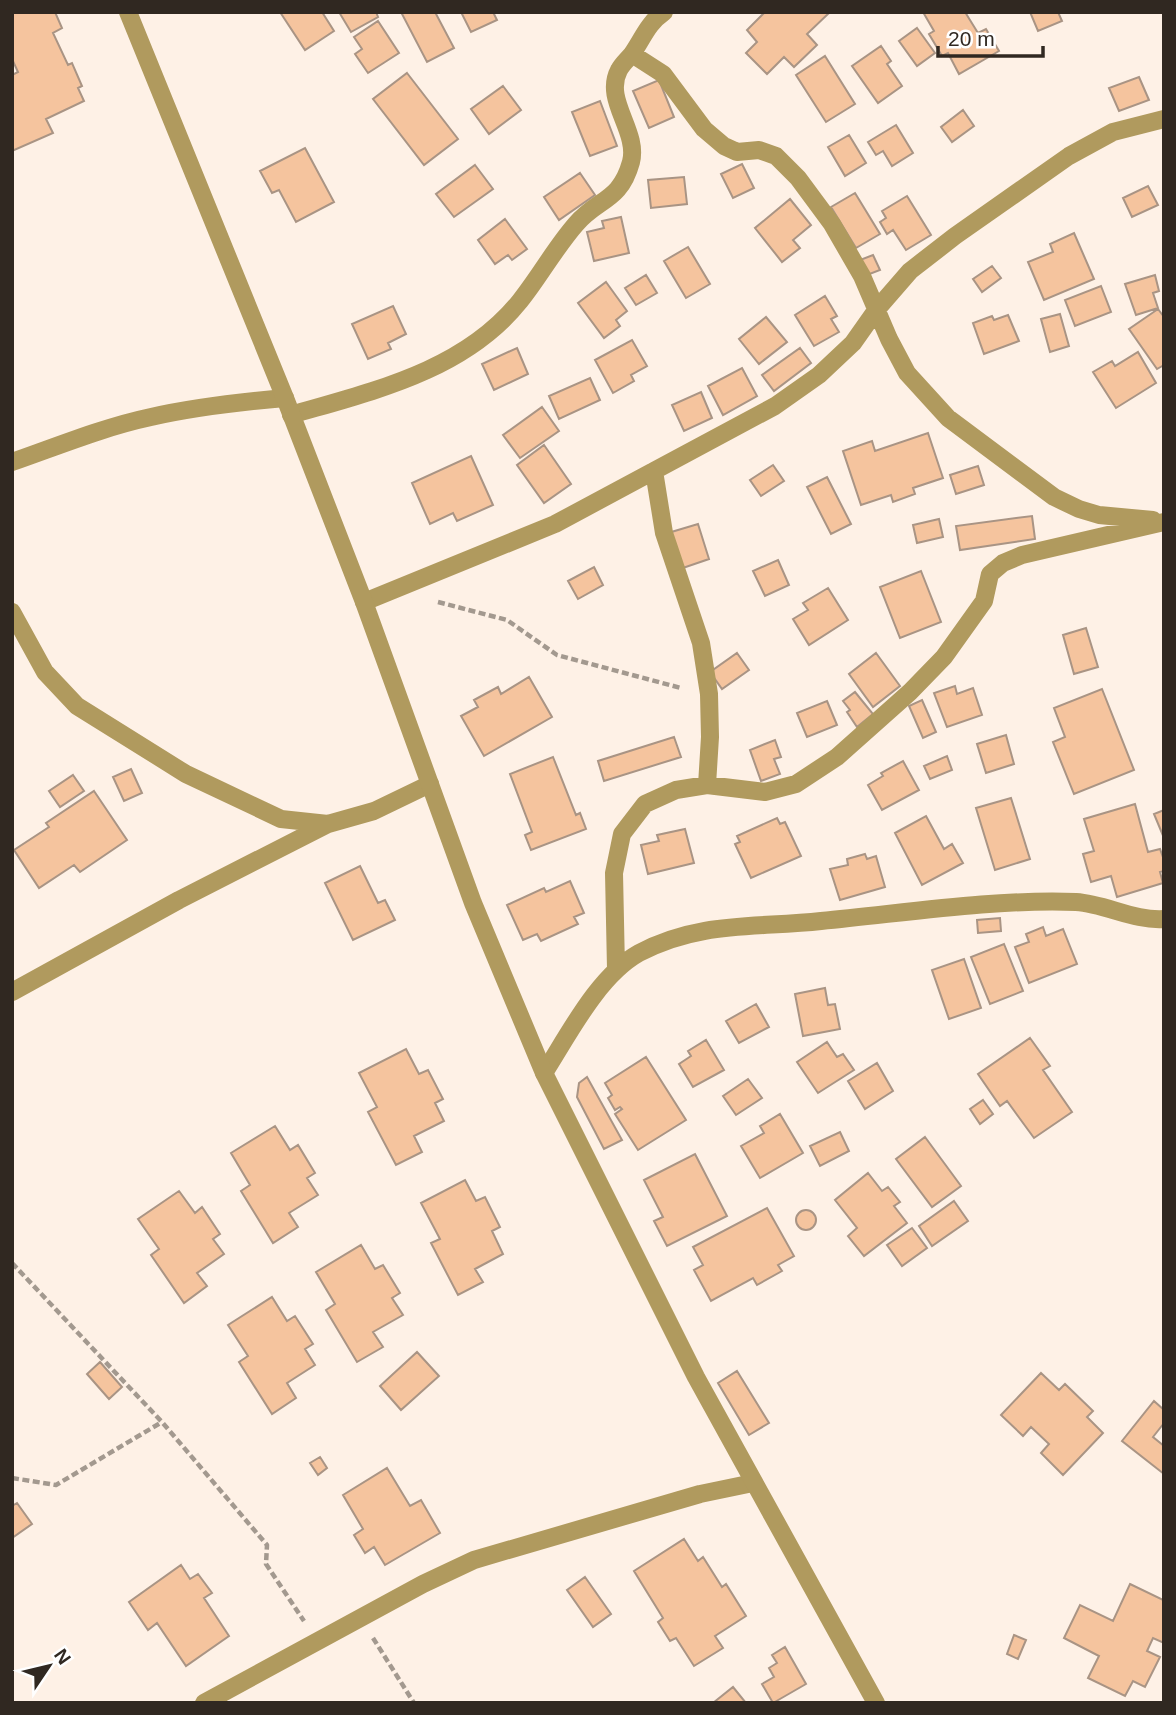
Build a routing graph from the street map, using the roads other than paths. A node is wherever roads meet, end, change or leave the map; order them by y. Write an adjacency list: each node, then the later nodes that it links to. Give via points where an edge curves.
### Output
1 (128, 12): 6 (street)
2 (664, 12): 3 (street)
3 (632, 54): 5 (street, via 663,74 704,129 724,146 776,156 832,224); 6 (street, via 618,71 615,89 629,131 632,159 624,184 578,220 519,302 484,338 450,360 395,384)
4 (1164, 118): 5 (street, via 1113,132 1069,156 910,271)
5 (877, 309): 8 (street, via 853,343 819,375 775,405); 9 (street, via 907,373 948,418 1054,498 1099,515)
6 (288, 407): 7 (street, via 222,404 148,417); 10 (street)
7 (12, 462)
8 (654, 471): 10 (street, via 555,524); 13 (street, via 664,533 701,643 709,694)
9 (1164, 521): 13 (street, via 1003,563 990,574 984,601 944,657 837,757 796,784 765,792)
10 (364, 602): 12 (street)
11 (12, 612): 14 (street, via 45,672 77,706 186,774 281,819)
12 (430, 784): 14 (street, via 374,811); 18 (street, via 473,903)
13 (707, 785): 16 (street, via 676,790 645,804 622,834 614,873)
14 (328, 824): 17 (street)
15 (1164, 919): 16 (street, via 1147,920 1079,902 958,905 694,931 638,954)
16 (616, 969): 18 (street)
17 (12, 992)
18 (544, 1073): 19 (street)
19 (753, 1483): 20 (street, via 474,1560); 21 (street)
20 (204, 1703)
21 (876, 1703)

